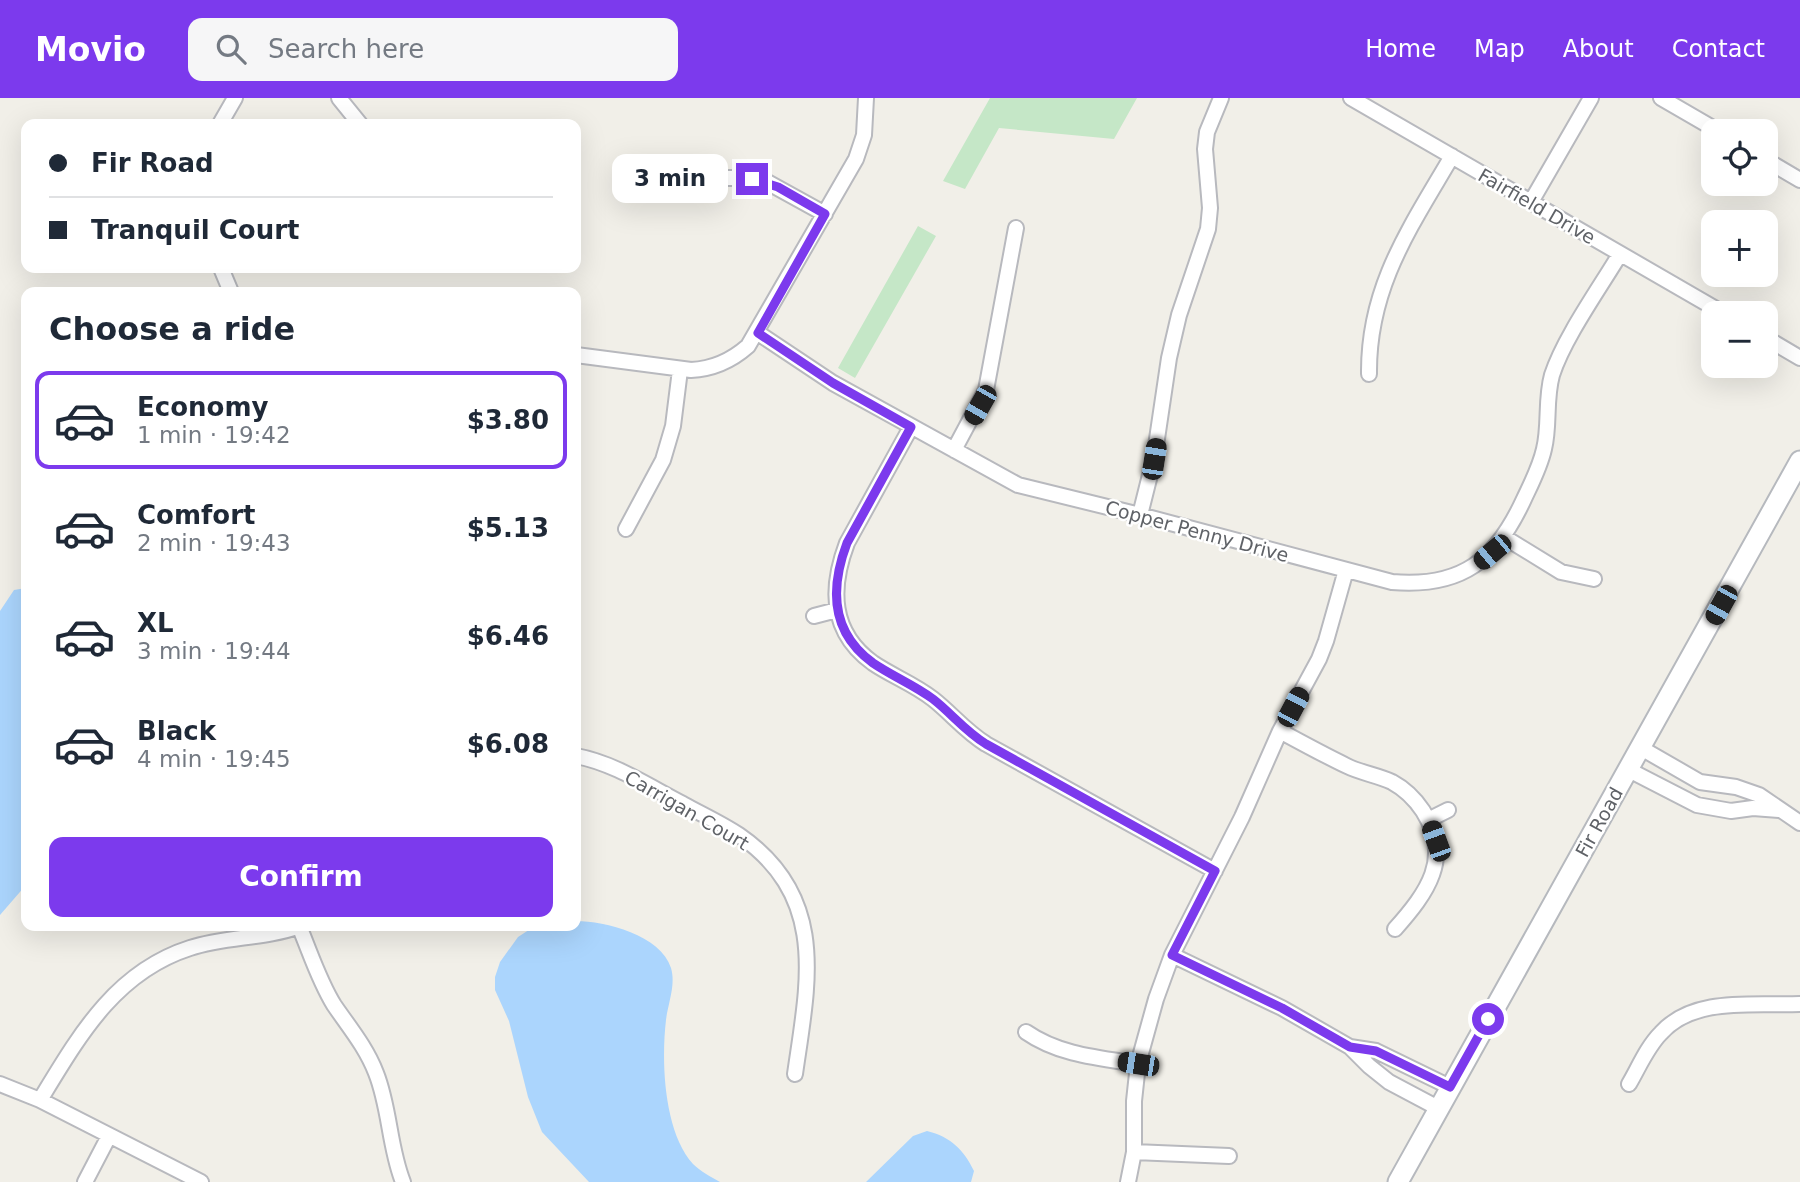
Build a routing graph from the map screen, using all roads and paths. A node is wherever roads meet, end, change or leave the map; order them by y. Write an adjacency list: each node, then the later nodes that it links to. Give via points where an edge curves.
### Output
1 (235, 98): 8 (street)
2 (339, 98): 9 (street)
3 (866, 98): 16 (street, via 864,135 856,159)
4 (1221, 98): 29 (street, via 1205,149 1208,229 1169,358 1154,459)
5 (1351, 98): 11 (street, Fairfield Drive)
6 (1591, 98): 15 (street)
7 (1661, 98): 10 (street)
8 (223, 119)
9 (355, 119)
10 (1701, 121)
11 (1452, 156): 15 (street, Fairfield Drive); 25 (street, via 1387,271 1372,321)
12 (1778, 167): 14 (street)
13 (671, 178): 16 (street, via 766,182)
14 (1800, 180)
15 (1531, 202): 18 (street, Fairfield Drive)
16 (825, 214): 20 (street)
17 (1016, 228): 27 (street, via 986,390)
18 (1620, 254): 19 (street, Fairfield Drive); 31 (street, Copper Penny Drive, via 1553,374 1543,455)
19 (1702, 301)
20 (758, 333): 24 (street, via 737,356 721,364); 26 (street, Copper Penny Drive)
21 (1778, 345): 23 (street)
22 (581, 356): 24 (street)
23 (1800, 358)
24 (680, 370): 30 (street, via 666,454)
25 (1370, 374)
26 (911, 427): 27 (street, Copper Penny Drive); 34 (street, via 847,543 836,580)
27 (954, 450): 29 (street, Copper Penny Drive, via 1018,485)
28 (1800, 461): 37 (street, Fir Road)
29 (1140, 515): 32 (street, Copper Penny Drive)
30 (626, 529)
31 (1504, 537): 32 (street, Copper Penny Drive, via 1478,563 1430,582 1402,583); 33 (street, via 1561,572)
32 (1346, 570): 36 (street, via 1326,641)
33 (1594, 579)
34 (837, 610): 35 (street); 44 (street, via 845,631 872,662 933,699 971,734)
35 (814, 617)
36 (1280, 732): 42 (street, via 1350,768 1393,783 1415,800); 44 (street)
37 (1641, 748): 39 (street, Fir Road); 41 (street, via 1692,778 1759,795)
38 (581, 758): 53 (street, Carrigan Court, via 612,767 739,835 769,862 789,891 802,919 808,960)
39 (1629, 769): 41 (street, via 1697,805 1731,811); 56 (street, Fir Road)
40 (1448, 810): 42 (street)
41 (1780, 810): 43 (street)
42 (1429, 820): 45 (street, via 1436,841 1432,875)
43 (1800, 823)
44 (1215, 871): 48 (street)
45 (1395, 929)
46 (279, 931): 57 (street, via 191,947 124,984 95,1013)
47 (301, 931): 64 (street, via 324,986 377,1073)
48 (1172, 955): 51 (street); 52 (street)
49 (1800, 1004): 55 (street, via 1721,1006 1688,1013 1659,1035)
50 (1026, 1032): 52 (street, via 1067,1052)
51 (1350, 1047): 56 (street, via 1376,1051); 58 (street, via 1389,1082)
52 (1138, 1064): 60 (street)
53 (795, 1074)
54 (0, 1084): 57 (street)
55 (1629, 1084)
56 (1450, 1087): 58 (street, Fir Road)
57 (40, 1100): 59 (street)
58 (1438, 1108): 66 (street, Fir Road)
59 (109, 1136): 62 (street); 63 (street)
60 (1134, 1152): 61 (street); 65 (street)
61 (1229, 1156)
62 (85, 1182)
63 (201, 1182)
64 (403, 1182)
65 (1128, 1182)
66 (1398, 1182)

